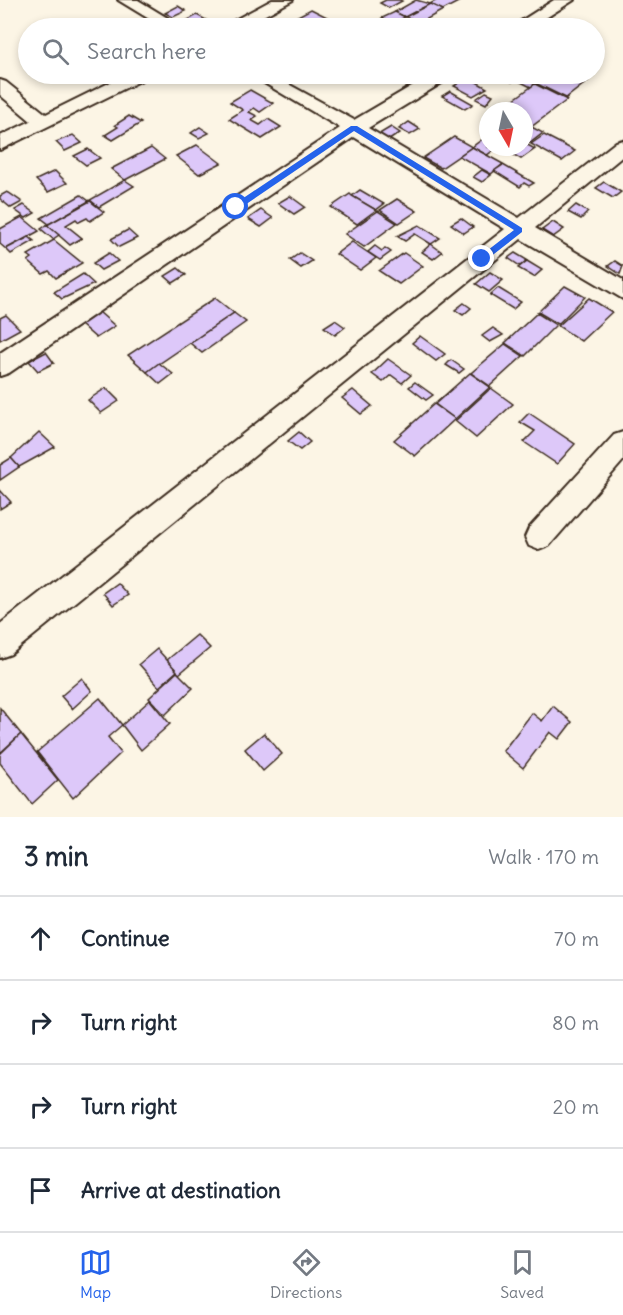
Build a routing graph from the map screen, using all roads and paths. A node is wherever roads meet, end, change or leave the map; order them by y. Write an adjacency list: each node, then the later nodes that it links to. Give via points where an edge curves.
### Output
1 (126, 0): 4 (street)
2 (285, 0): 5 (street)
3 (566, 0): 6 (street)
4 (158, 18)
5 (249, 18)
6 (536, 18)
7 (120, 84): 11 (street)
8 (276, 84): 12 (street)
9 (427, 84): 12 (street)
10 (0, 86): 11 (street)
11 (44, 122): 13 (street)
12 (354, 128): 15 (street); 17 (street)
13 (0, 144)
14 (623, 146): 15 (street)
15 (519, 230): 16 (street); 20 (street)
16 (623, 291)
17 (0, 366)
18 (623, 443): 19 (street)
19 (539, 537)
20 (0, 643)

